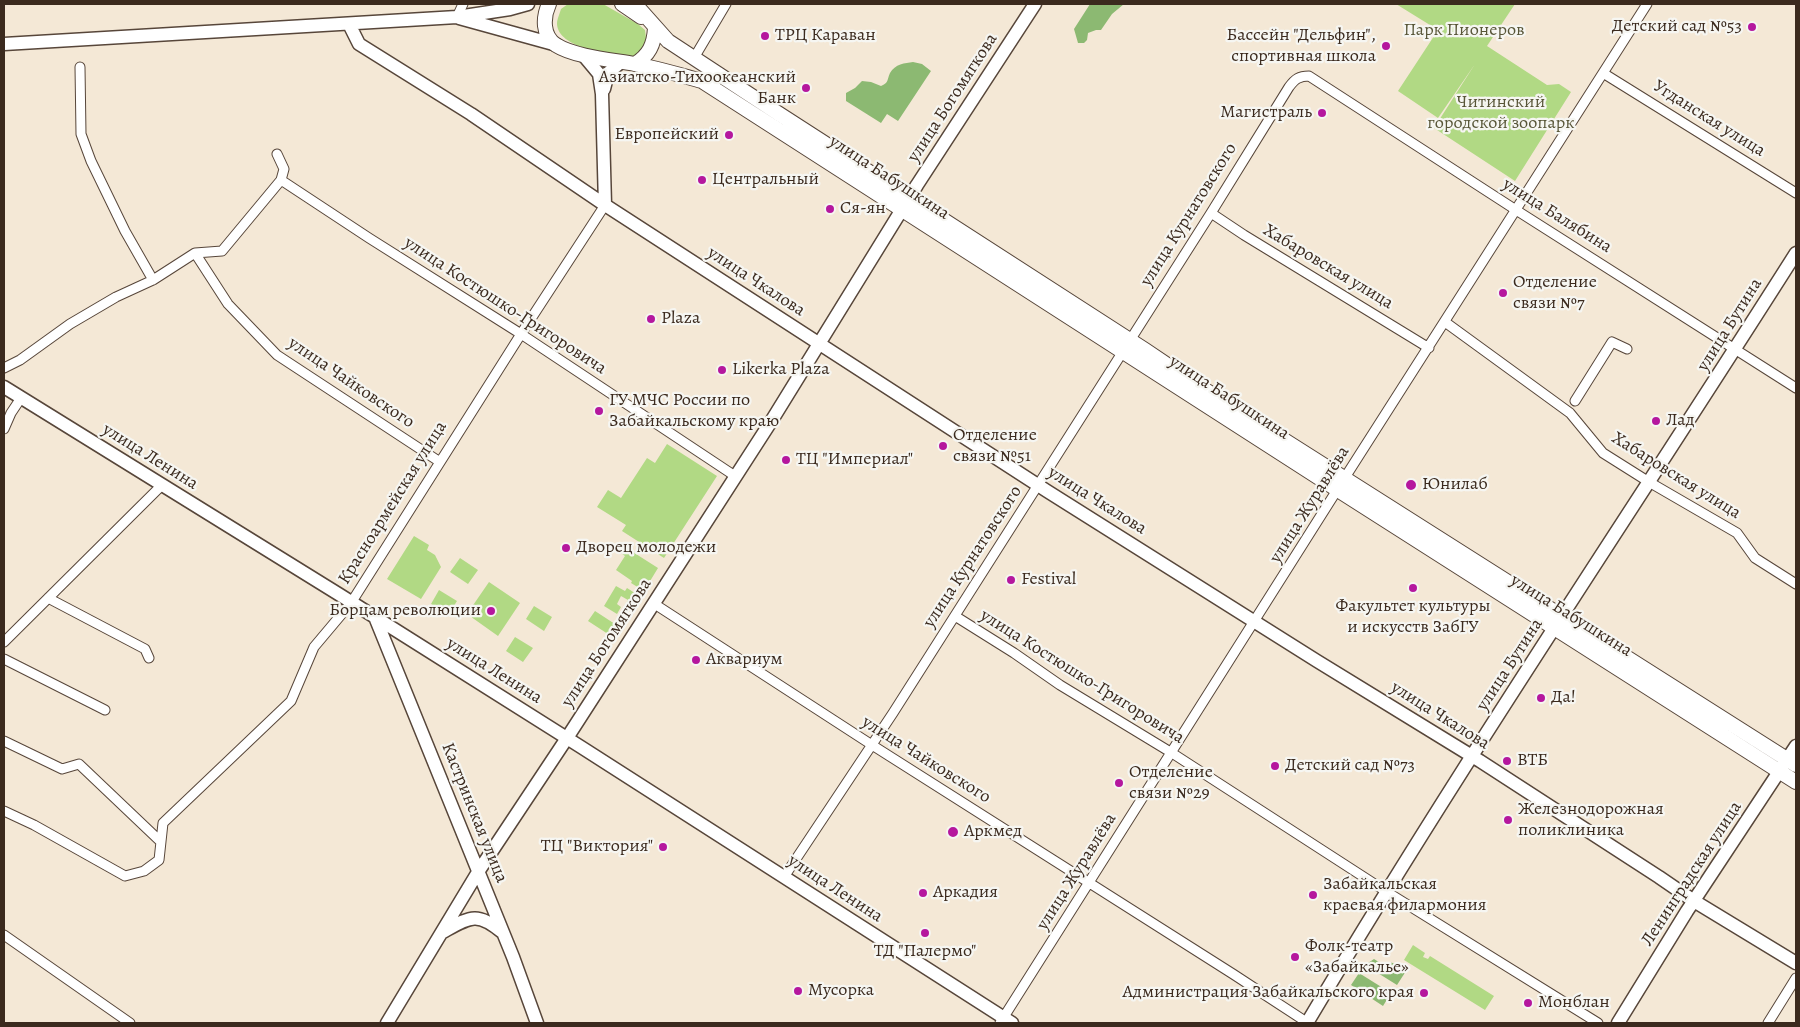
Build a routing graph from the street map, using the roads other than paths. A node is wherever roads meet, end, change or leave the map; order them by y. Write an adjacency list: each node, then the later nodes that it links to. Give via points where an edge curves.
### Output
1 (463, 4): 9 (street)
2 (528, 4): 9 (main road)
3 (549, 4): 13 (main road, via 546,31)
4 (622, 4): 11 (main road)
5 (635, 4): 11 (main road)
6 (726, 4): 15 (street)
7 (1035, 4): 25 (main road, улица Богомягкова)
8 (1647, 4): 19 (street, улица Журавлёва)
9 (457, 17): 10 (main road); 13 (main road)
10 (349, 24): 12 (main road); 26 (main road, улица Чкалова, via 359,44 471,114)
11 (655, 28): 15 (main road, улица Бабушкина); 17 (main road, via 651,50)
12 (4, 44)
13 (556, 46): 14 (main road, улица Бабушкина)
14 (584, 56): 16 (main road, улица Бабушкина); 21 (main road, via 599,74)
15 (694, 58): 25 (main road, улица Бабушкина)
16 (621, 62): 17 (main road, улица Бабушкина); 21 (main road, via 608,73)
17 (635, 64): 25 (main road, улица Бабушкина, via 702,81)
18 (80, 67): 31 (street, via 81,134 125,231)
19 (1603, 73): 24 (street, Угданская улица); 27 (street, улица Журавлёва)
20 (1300, 76): 27 (street, улица Балябина, via 1309,76); 28 (street, улица Курнатовского, via 1288,87)
21 (602, 94): 26 (main road)
22 (277, 154): 23 (street, via 284,169)
23 (281, 180): 29 (street, via 222,252); 33 (street, улица Костюшко-Григоровича)
24 (1796, 193)
25 (906, 203): 34 (main road, улица Богомягкова); 35 (main road, улица Бабушкина)
26 (604, 205): 33 (street, Красноармейская улица); 34 (main road, улица Чкалова)
27 (1516, 210): 32 (street, улица Журавлёва); 38 (street, улица Балябина)
28 (1211, 213): 35 (street, улица Курнатовского); 36 (street, Хабаровская улица)
29 (195, 253): 31 (street); 45 (street, улица Чайковского, via 228,304 277,355)
30 (1796, 253): 38 (main road, улица Бутина)
31 (153, 280): 39 (street, via 70,324)
32 (1445, 322): 36 (street, улица Журавлёва); 47 (street, Хабаровская улица, via 1570,413 1602,453)
33 (521, 334): 45 (street, Красноармейская улица); 46 (street, улица Костюшко-Григоровича)
34 (819, 344): 46 (main road, улица Богомягкова); 50 (main road, улица Чкалова)
35 (1126, 346): 48 (main road, улица Бабушкина); 50 (street, улица Курнатовского)
36 (1429, 348): 48 (street, улица Журавлёва)
37 (1627, 349): 43 (street, via 1612,342)
38 (1735, 349): 41 (street, улица Балябина); 47 (main road, улица Бутина)
39 (4, 368)
40 (4, 387): 42 (main road, улица Ленина)
41 (1796, 388)
42 (21, 398): 44 (street); 49 (main road, улица Ленина)
43 (1575, 401)
44 (4, 429)
45 (440, 462): 53 (street, Красноармейская улица)
46 (735, 476): 54 (main road, улица Богомягкова)
47 (1649, 482): 51 (street, Хабаровская улица, via 1737,533 1755,558); 58 (main road, улица Бутина)
48 (1341, 484): 57 (street, улица Журавлёва); 58 (main road, улица Бабушкина)
49 (162, 485): 52 (street); 53 (main road, улица Ленина)
50 (1038, 485): 55 (street, улица Курнатовского); 57 (main road, улица Чкалова)
51 (1796, 584)
52 (48, 598): 59 (street); 61 (street, via 145,649)
53 (351, 603): 56 (main road, улица Ленина); 72 (street, Красноармейская улица, via 314,647 290,701 163,823)
54 (653, 604): 63 (main road, улица Богомягкова); 65 (street, улица Чайковского)
55 (955, 616): 65 (street, улица Курнатовского); 67 (street, улица Костюшко-Григоровича)
56 (375, 617): 63 (main road, улица Ленина); 73 (main road, Кастринская улица)
57 (1254, 622): 67 (street, улица Журавлёва); 68 (main road, улица Чкалова)
58 (1559, 622): 68 (main road, улица Бутина); 69 (main road, улица Бабушкина)
59 (4, 642)
60 (4, 658): 62 (street)
61 (150, 658)
62 (105, 710)
63 (567, 738): 73 (main road, улица Богомягкова); 74 (main road, улица Ленина)
64 (4, 741): 72 (street, via 62,770 79,764)
65 (872, 745): 74 (street, улица Курнатовского); 75 (street, улица Чайковского)
66 (1796, 746): 69 (main road, Ленинградская улица)
67 (1172, 753): 75 (street, улица Журавлёва); 76 (street, улица Костюшко-Григоровича)
68 (1473, 757): 76 (main road, улица Бутина); 77 (main road, улица Чкалова)
69 (1788, 765): 70 (main road, улица Бабушкина); 77 (main road, Ленинградская улица)
70 (1796, 782)
71 (4, 811): 72 (street, Красноармейская улица, via 126,876 144,871 160,860)
72 (161, 842)
73 (478, 872): 78 (main road, Кастринская улица); 79 (main road, улица Богомягкова)
74 (784, 877): 83 (main road, улица Ленина)
75 (1089, 883): 83 (street, улица Журавлёва); 87 (street, улица Чайковского)
76 (1387, 892): 87 (main road, улица Бутина); 88 (street, улица Костюшко-Григоровича)
77 (1694, 901): 81 (main road, улица Чкалова); 89 (main road, Ленинградская улица)
78 (503, 932): 79 (main road, via 478,918 467,919); 86 (main road, Кастринская улица)
79 (441, 933): 85 (main road, улица Богомягкова)
80 (4, 935): 84 (street)
81 (1796, 963)
82 (1796, 978): 90 (street)
83 (1006, 1021)
84 (130, 1023)
85 (387, 1023)
86 (537, 1023)
87 (1308, 1023)
88 (1598, 1023)
89 (1618, 1023)
90 (1768, 1023)

